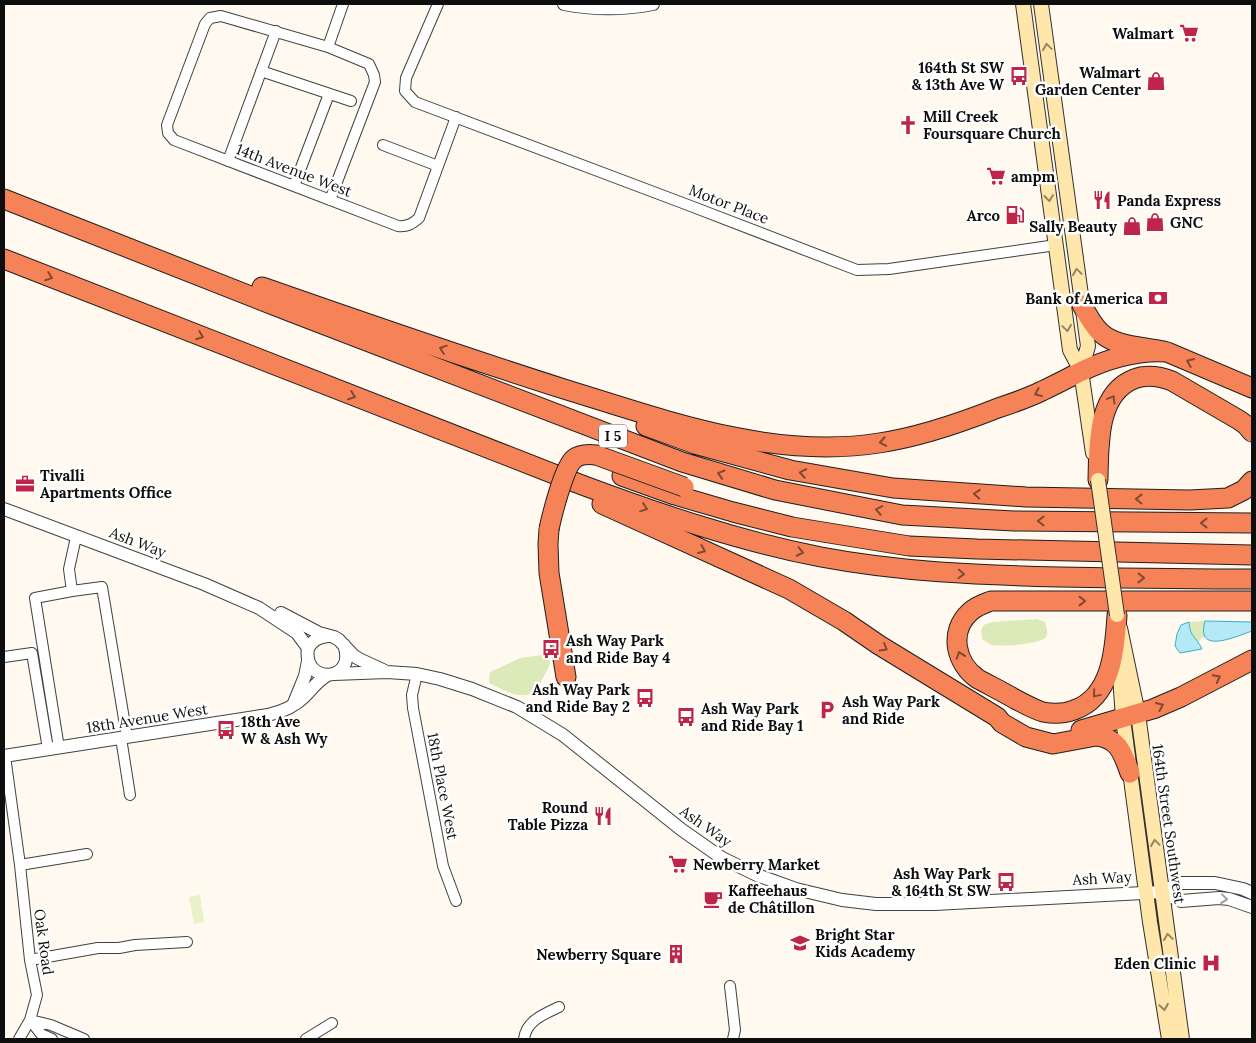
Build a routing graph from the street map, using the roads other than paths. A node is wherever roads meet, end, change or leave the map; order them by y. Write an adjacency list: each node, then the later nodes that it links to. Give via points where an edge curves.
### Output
1 (343, 4): 8 (street)
2 (438, 4): 12 (street, Motor Place, via 406,78 405,91 415,102)
3 (564, 4): 4 (street, via 600,9)
4 (653, 4)
5 (1023, 4): 19 (main road, 164th Street Southwest, one-way to 19)
6 (1041, 4): 21 (main road, 164th Street Southwest, one-way to 6)
7 (276, 31): 8 (street); 9 (street); 14 (street, 14th Avenue West, via 221,16 210,18 167,125 174,140)
8 (328, 47): 18 (street, via 369,64 375,82)
9 (261, 71): 10 (street); 14 (street)
10 (330, 94): 11 (street); 16 (street)
11 (350, 101)
12 (456, 117): 15 (street); 19 (street, Motor Place, via 857,270 889,269)
13 (383, 145): 15 (street)
14 (228, 161): 16 (street, 14th Avenue West)
15 (438, 166): 18 (street, 14th Avenue West, via 419,218 405,227)
16 (294, 186): 18 (street, 14th Avenue West)
17 (5, 200): 23 (highway, one-way to 17); 32 (highway, I 5, one-way to 17, via 1014,521 902,515 775,490 682,462)
18 (330, 200)
19 (1056, 245): 24 (main road, 164th Street Southwest, one-way to 24, via 1070,350)
20 (4, 259): 27 (highway, one-way to 27)
21 (1082, 305): 22 (highway, via 1100,331 1115,342); 24 (main road, 164th Street Southwest, via 1088,346)
22 (1167, 352): 24 (highway, via 1141,353 1102,362); 25 (highway, one-way to 22)
23 (489, 365): 24 (highway, one-way to 23, via 1041,392 944,427 881,443 830,447 794,446 712,433); 30 (highway, one-way to 23, via 1244,490 1228,498 1190,500 1026,498 851,482 790,470 695,444)
24 (1081, 371): 29 (main road, 164th Street Southwest)
25 (1252, 388)
26 (1252, 432): 29 (highway, one-way to 26, via 1105,412 1119,388 1137,378 1153,376 1172,381 1239,420)
27 (500, 454): 36 (highway, one-way to 36, via 703,528 822,557 960,574); 52 (highway, one-way to 52, via 616,511 789,589)
28 (563, 480): 34 (highway, bridge, via 569,464 588,454 745,507 809,523 892,536 982,542); 35 (highway, via 574,468 590,465 676,495 792,527 909,546); 49 (highway, bridge, via 549,529 548,573)
29 (1098, 480): 40 (main road, 164th Street Southwest, bridge)
30 (1252, 481)
31 (4, 509): 33 (street, Ash Way)
32 (1252, 523)
33 (76, 537): 37 (street, via 69,568); 39 (street, Ash Way)
34 (1252, 545)
35 (1252, 555)
36 (1252, 579)
37 (72, 591): 53 (street, via 102,587); 54 (street, via 35,598)
38 (1252, 601): 40 (highway, one-way to 38, via 1116,638 1104,684 1092,699 1066,713 1035,709 978,679 966,668 957,650 961,623 978,606 991,601)
39 (260, 608): 41 (street, Ash Way, via 270,609); 43 (street, Ash Way, via 297,633)
40 (1117, 615): 51 (main road, 164th Street Southwest)
41 (328, 636): 42 (street, via 340,640); 43 (street, via 315,639)
42 (344, 646): 46 (street, Ash Way, via 359,659); 48 (street, via 346,663)
43 (308, 655): 48 (street, via 310,667 315,672); 50 (street, via 306,676)
44 (4, 657): 54 (street, via 32,653)
45 (1252, 660): 51 (highway, one-way to 45, via 1181,697)
46 (387, 672): 47 (street, Ash Way); 48 (street, Ash Way)
47 (417, 674): 60 (street, Ash Way, via 472,689 533,716 563,735 722,858 756,875 796,889 876,904 936,904); 63 (street, 18th Place West, via 413,708 443,866)
48 (331, 675): 50 (street, 18th Avenue West, via 320,680)
49 (566, 677)
50 (293, 704): 53 (street, 18th Avenue West, via 268,715)
51 (1130, 716): 52 (highway, via 1071,733 1040,729 1010,715); 56 (main road, 164th Street Southwest); 61 (main road, 164th Street Southwest, one-way to 51)
52 (997, 717): 56 (highway, via 1002,724 1026,737 1053,744 1096,736 1111,740 1123,753)
53 (124, 738): 54 (street, 18th Avenue West); 57 (street)
54 (54, 748): 55 (street, 18th Avenue West)
55 (5, 756): 59 (street, Oak Road)
56 (1130, 773): 60 (main road, 164th Street Southwest)
57 (130, 795)
58 (87, 854): 59 (street)
59 (20, 865): 66 (street, Oak Road)
60 (1146, 892): 61 (street, Ash Way); 77 (main road, 164th Street Southwest, one-way to 77)
61 (1162, 892): 62 (street, Ash Way, via 1179,883 1215,883); 64 (street, Ash Way, one-way to 64, via 1180,901 1219,898); 78 (main road, 164th Street Southwest, one-way to 61)
62 (1252, 893)
63 (456, 901)
64 (1252, 907)
65 (187, 942): 66 (street, via 98,948)
66 (30, 960): 69 (street, Oak Road, via 37,995)
67 (730, 986): 76 (street, via 735,1030)
68 (559, 1008): 75 (street, via 533,1021)
69 (30, 1020): 71 (street, Oak Road); 72 (street, via 41,1034); 73 (street, via 51,1024)
70 (332, 1023): 74 (street)
71 (19, 1039)
72 (52, 1039)
73 (84, 1039)
74 (306, 1039)
75 (524, 1039)
76 (733, 1039)
77 (1168, 1039)
78 (1182, 1039)

